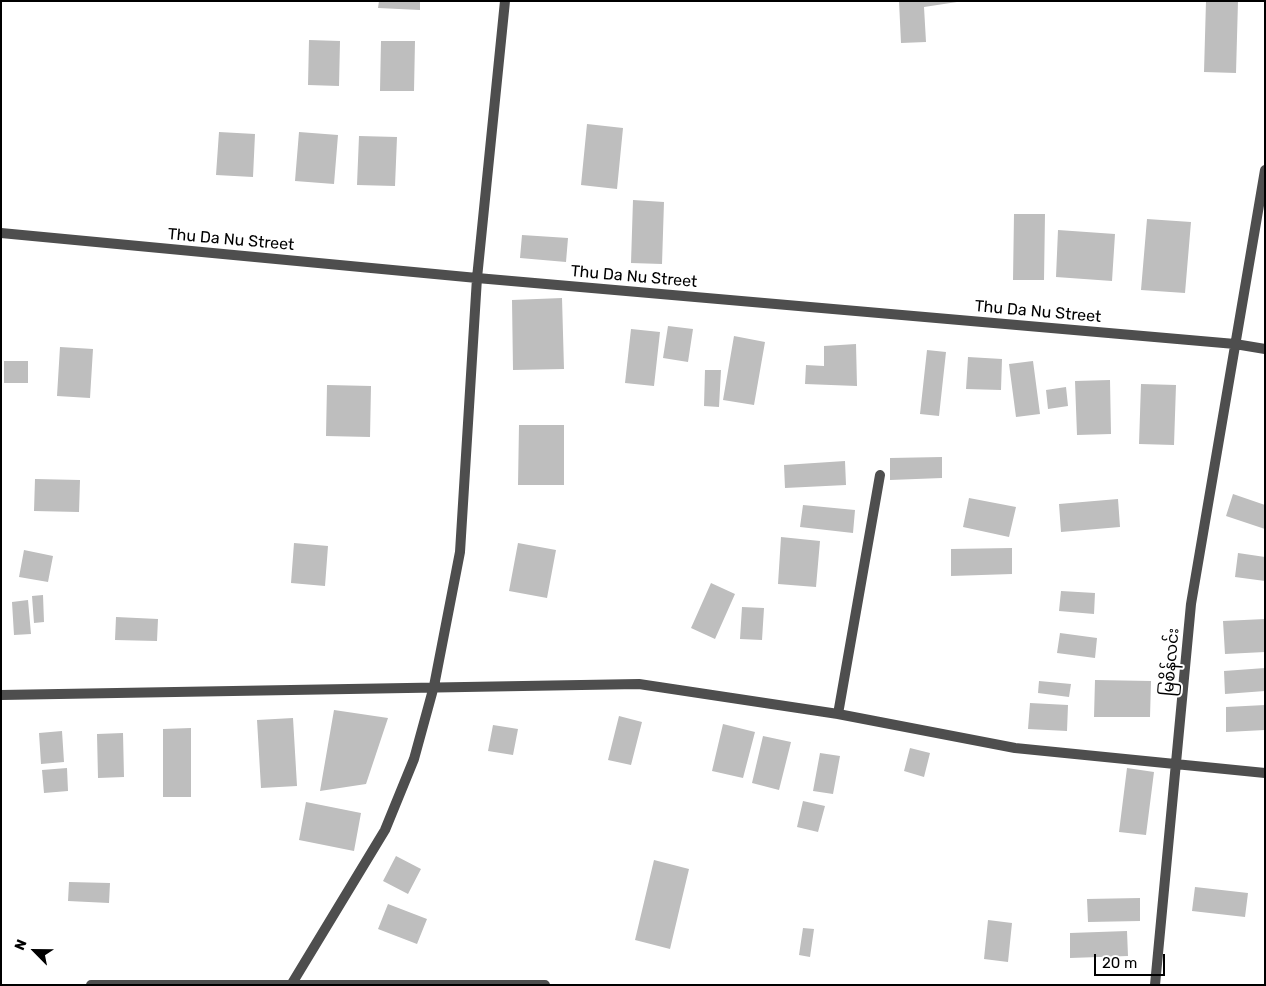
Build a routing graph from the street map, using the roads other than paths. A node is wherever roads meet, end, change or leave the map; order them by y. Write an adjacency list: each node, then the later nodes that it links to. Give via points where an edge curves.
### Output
1 (506, 1): 4 (street)
2 (1265, 170): 5 (street, မြစိန်လင်း)
3 (1, 233): 4 (street, Thu Da Nu Street)
4 (477, 278): 5 (street, Thu Da Nu Street); 8 (street, via 460,552)
5 (1234, 344): 6 (street, Thu Da Nu Street); 11 (street, မြစိန်လင်း, via 1191,604)
6 (1265, 349)
7 (880, 475): 10 (street)
8 (434, 686): 9 (street); 10 (street, via 639,684); 13 (street, via 414,759 385,830)
9 (1, 695)
10 (838, 714): 11 (street, via 1016,748)
11 (1177, 765): 12 (street); 16 (street, မြစိန်လင်း)
12 (1265, 773)
13 (292, 984): 14 (street); 15 (street)
14 (91, 985)
15 (545, 985)
16 (1155, 985)

